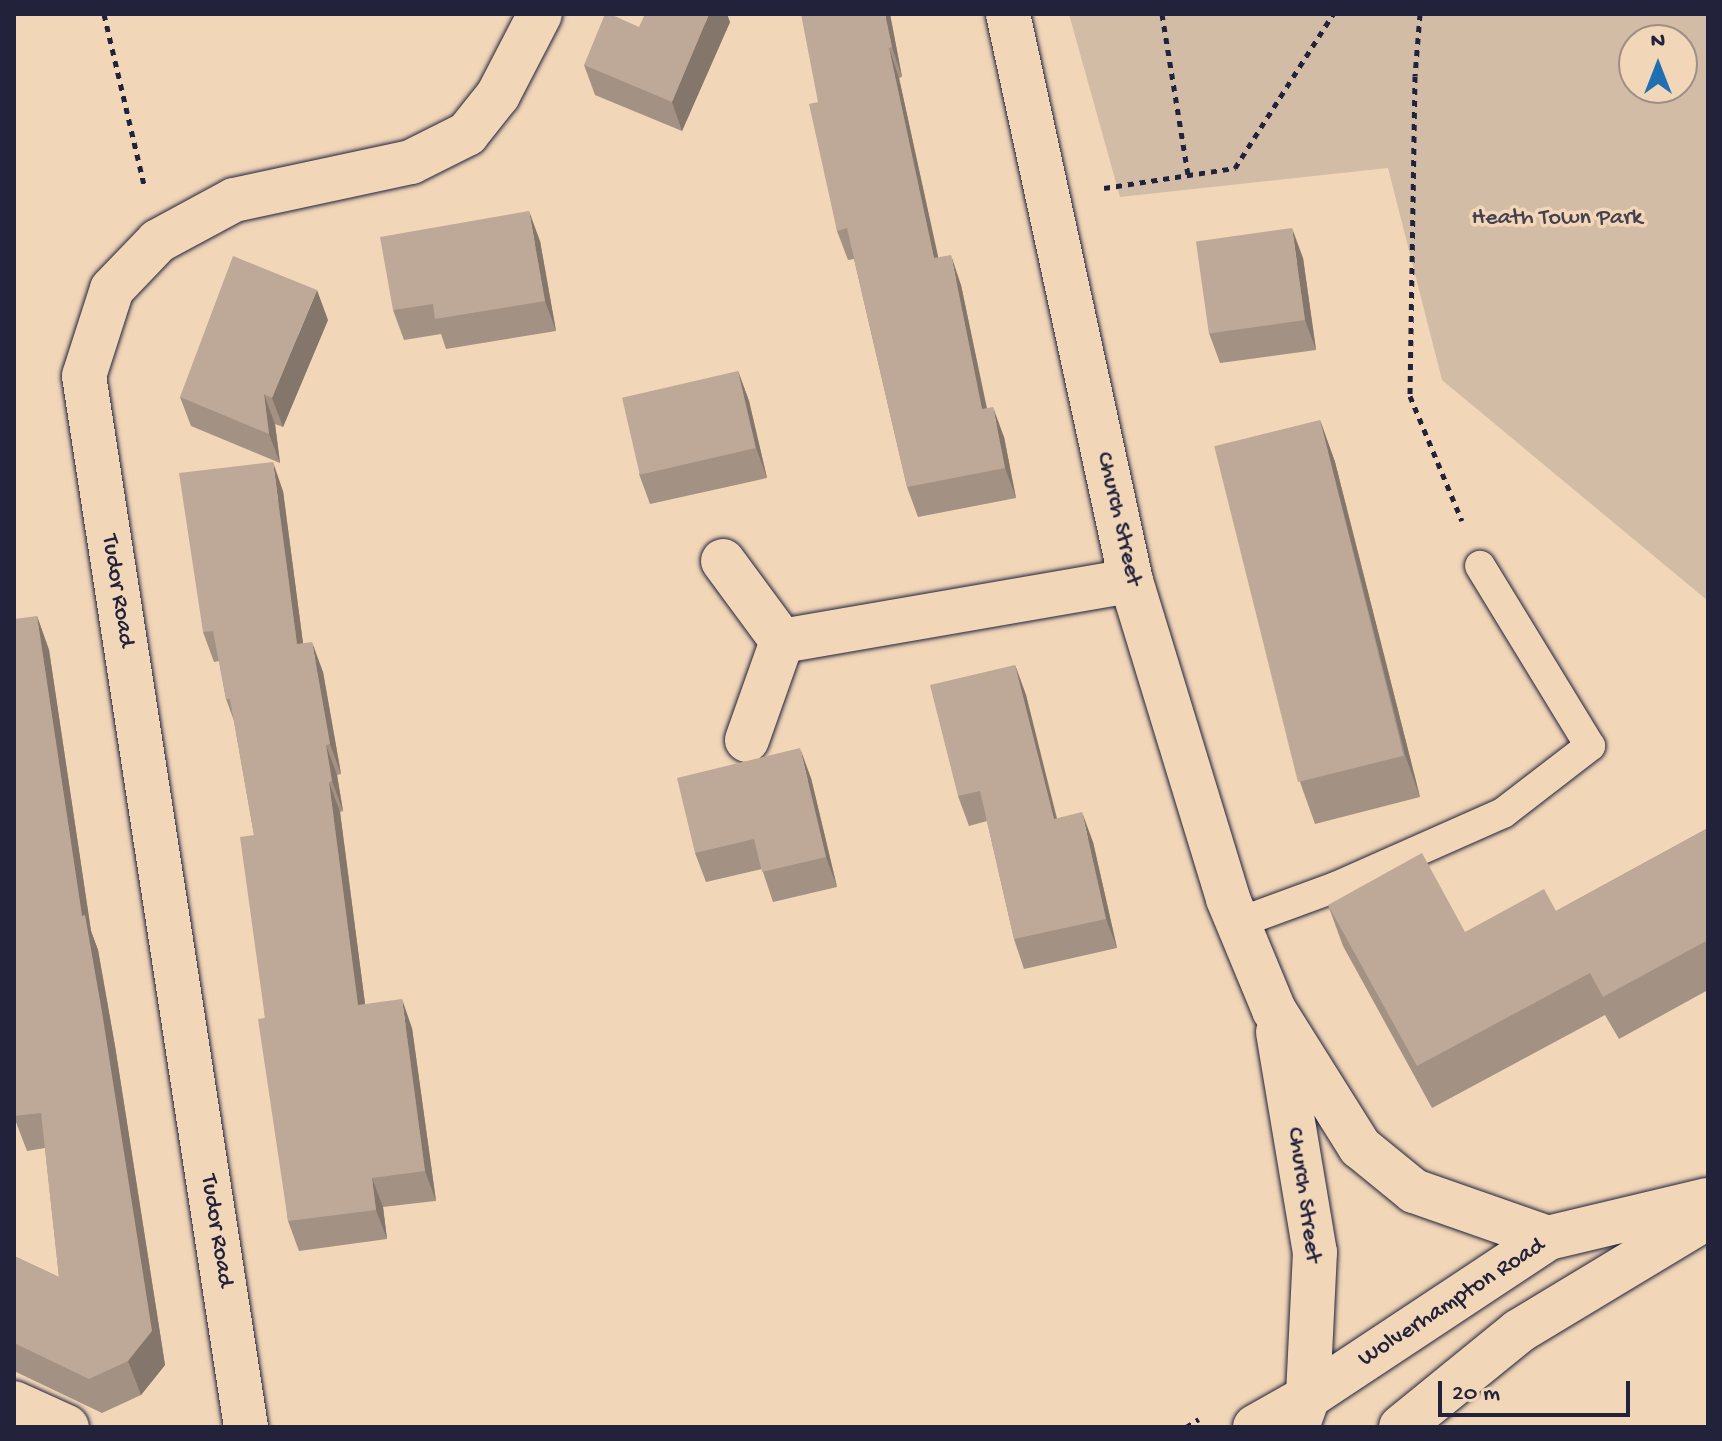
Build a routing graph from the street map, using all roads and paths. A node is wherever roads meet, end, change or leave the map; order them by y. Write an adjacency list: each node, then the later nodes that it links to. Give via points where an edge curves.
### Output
1 (104, 14): 9 (path)
2 (540, 14): 9 (street, Tudor Road, via 498,95 467,134 411,162 234,200)
3 (1008, 14): 8 (street, Church Street)
4 (1162, 14): 7 (path)
5 (1333, 14): 7 (path, via 1235,168)
6 (1420, 14): 11 (path, via 1410,396)
7 (1188, 175): 8 (path)
8 (1048, 197): 12 (street, Church Street)
9 (158, 241): 23 (street, Tudor Road, via 112,289 84,376)
10 (723, 561): 13 (street)
11 (1480, 566): 15 (lane, via 1590,746 1503,813 1336,887)
12 (1131, 581): 13 (street); 15 (street, Church Street)
13 (782, 641): 14 (street)
14 (747, 740)
15 (1238, 923): 16 (street, Church Street)
16 (1274, 1010): 19 (street, Church Street, via 1360,1147 1381,1165 1414,1191); 21 (street, Church Street, via 1315,1252)
17 (1708, 1200): 19 (street, Wolverhampton Road)
18 (1708, 1217): 25 (street, via 1519,1331)
19 (1548, 1238): 21 (street, Wolverhampton Road)
20 (14, 1403): 22 (street)
21 (1302, 1412): 24 (street, Wolverhampton Road)
22 (67, 1427)
23 (246, 1427)
24 (1255, 1427)
25 (1401, 1427)

